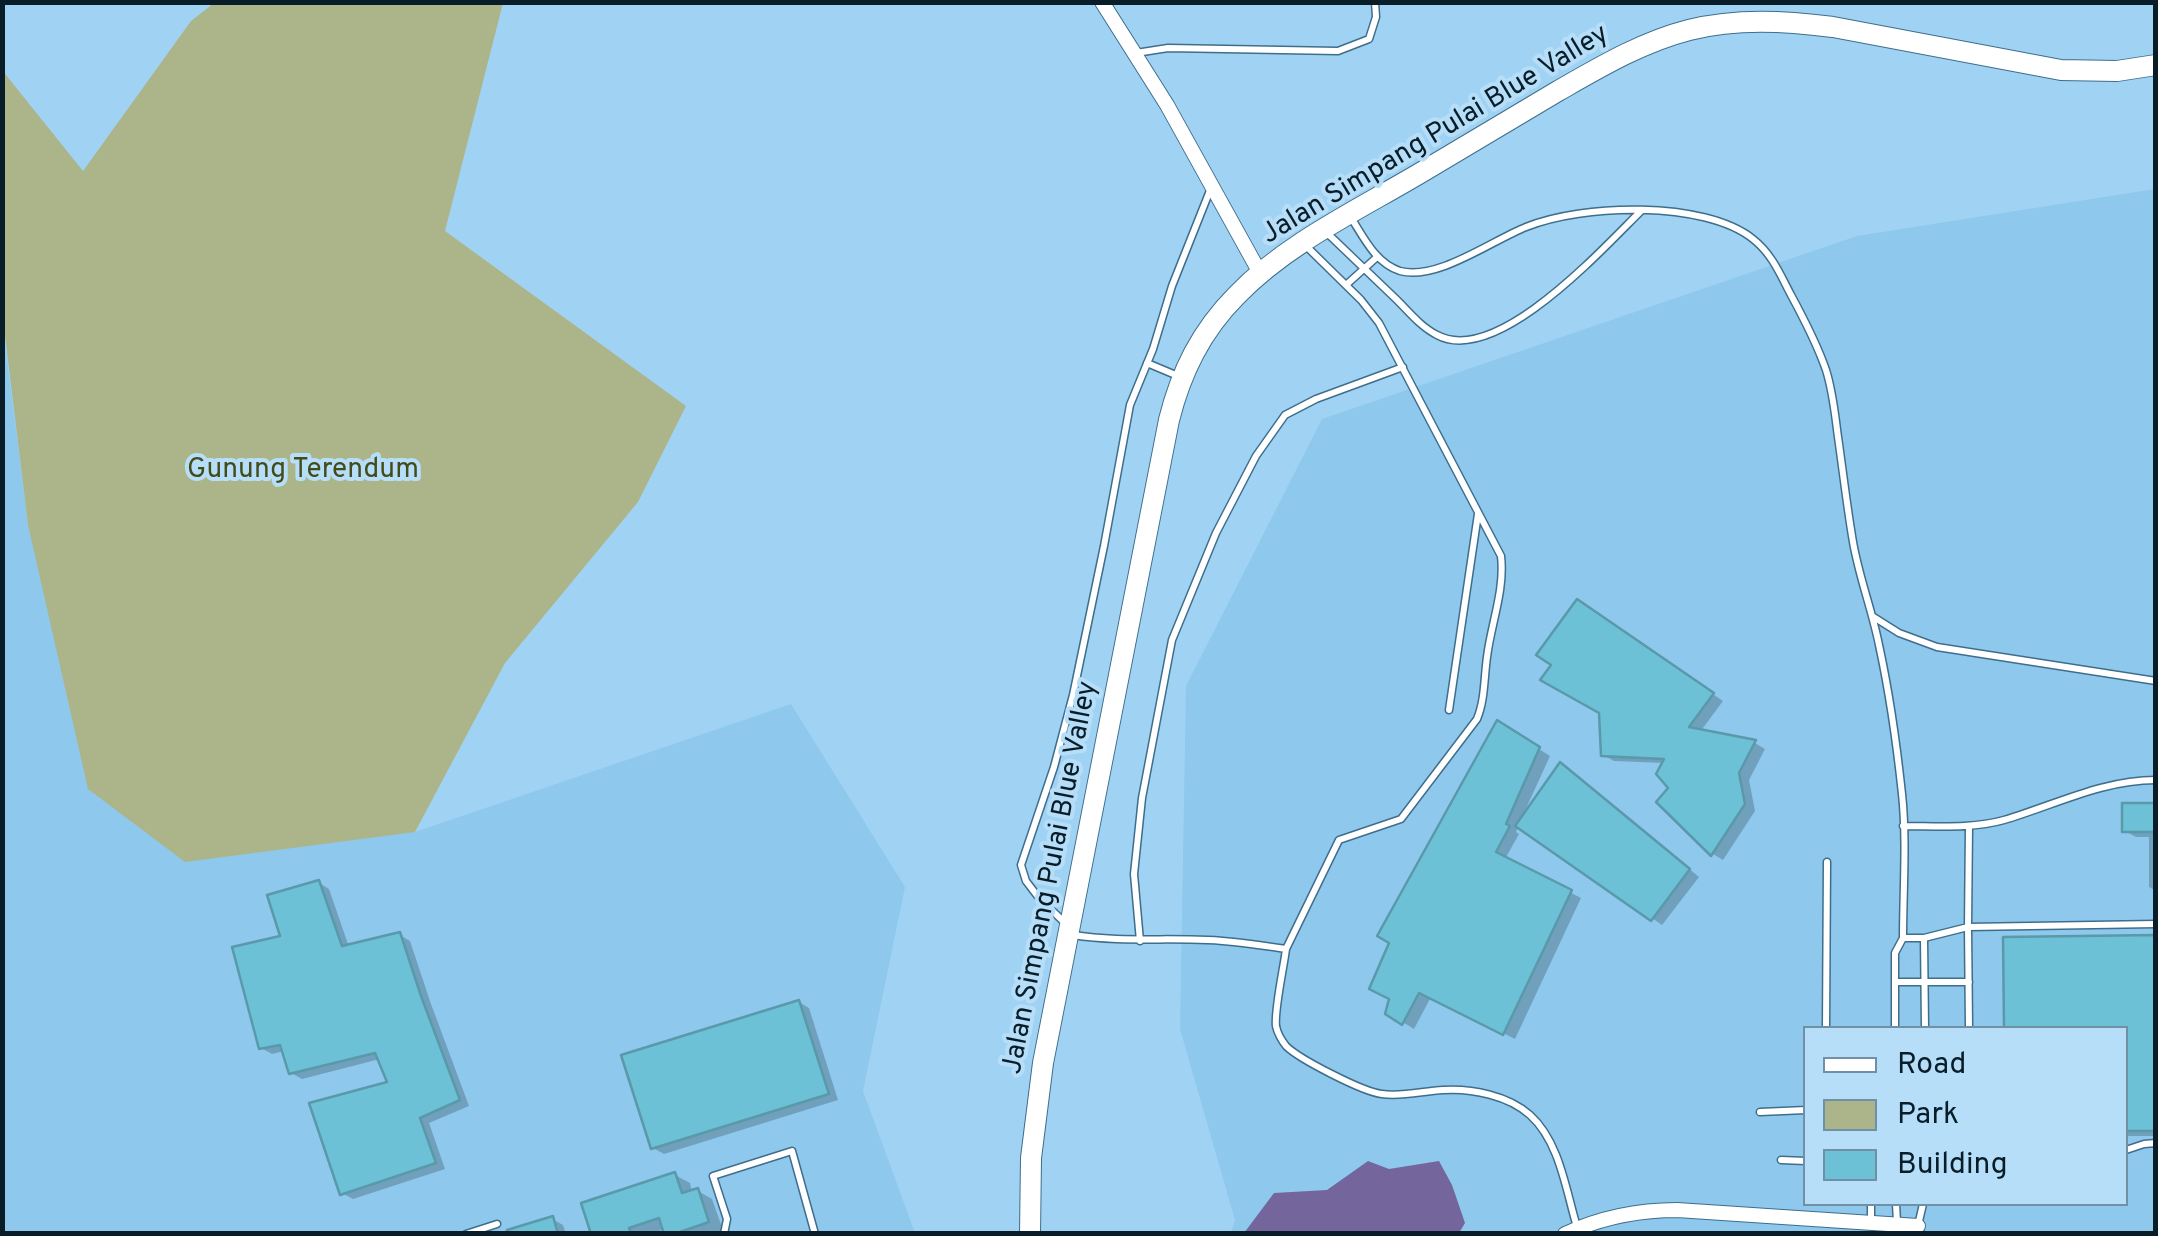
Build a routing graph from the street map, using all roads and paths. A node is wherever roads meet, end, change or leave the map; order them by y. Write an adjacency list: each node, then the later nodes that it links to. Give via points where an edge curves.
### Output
1 (1102, 2): 3 (street)
2 (1376, 2): 3 (lane, via 1368,39 1338,51)
3 (1135, 53): 5 (street)
4 (2156, 65): 7 (main road, Jalan Simpang Pulai Blue Valley, via 2061,70 1833,27 1716,25 1626,54)
5 (1212, 186): 12 (street); 14 (lane)
6 (1642, 210): 10 (lane, via 1527,226 1420,272 1404,272); 11 (lane, via 1547,300 1478,337 1447,340 1435,334); 18 (lane, via 1733,227 1769,254 1826,371)
7 (1349, 215): 8 (main road, Jalan Simpang Pulai Blue Valley); 10 (lane)
8 (1324, 230): 9 (main road, Jalan Simpang Pulai Blue Valley); 11 (lane)
9 (1304, 243): 12 (main road, Jalan Simpang Pulai Blue Valley); 13 (lane)
10 (1377, 257): 11 (lane)
11 (1364, 269): 13 (lane)
12 (1260, 273): 16 (main road, Jalan Simpang Pulai Blue Valley, via 1201,338)
13 (1346, 285): 15 (lane, via 1379,323)
14 (1148, 363): 16 (lane); 27 (lane, via 1130,405 1073,695 1021,865 1026,882)
15 (1403, 367): 17 (lane); 30 (lane, via 1285,414 1216,533 1172,640 1142,798 1134,874)
16 (1182, 378): 27 (main road, Jalan Simpang Pulai Blue Valley, via 1168,420)
17 (1478, 514): 20 (lane); 31 (lane, via 1503,570 1477,719 1401,819 1339,840)
18 (1872, 616): 19 (lane, via 1937,647); 22 (lane)
19 (2156, 680)
20 (1449, 710)
21 (2156, 780): 23 (lane, via 2108,785)
22 (1903, 826): 23 (lane); 28 (lane)
23 (1969, 826): 26 (lane)
24 (1827, 862): 35 (lane)
25 (2156, 924): 26 (lane)
26 (1968, 927): 29 (lane); 34 (lane)
27 (1068, 930): 30 (lane); 55 (main road, Jalan Simpang Pulai Blue Valley, via 1034,1117)
28 (1903, 938): 29 (lane); 32 (lane, via 1895,953)
29 (1924, 938): 33 (lane)
30 (1140, 941): 31 (lane)
31 (1286, 949): 51 (lane, via 1275,1025 1282,1042 1381,1094 1448,1090 1512,1102 1546,1131)
32 (1895, 982): 33 (lane); 36 (lane)
33 (1924, 982): 34 (lane); 37 (lane)
34 (1969, 982): 38 (lane)
35 (1826, 1026)
36 (1895, 1026)
37 (1924, 1026)
38 (1969, 1026)
39 (1803, 1110): 40 (lane)
40 (1760, 1112)
41 (2156, 1143): 42 (lane)
42 (2128, 1149)
43 (1780, 1160): 44 (lane)
44 (1803, 1161)
45 (1871, 1206): 47 (lane)
46 (1896, 1206): 49 (lane)
47 (1871, 1222): 49 (street); 51 (street, via 1653,1210 1614,1216)
48 (497, 1224): 52 (lane)
49 (1896, 1224): 50 (street)
50 (1917, 1230): 56 (lane)
51 (1578, 1232)
52 (466, 1234)
53 (724, 1234): 54 (lane, via 727,1218 713,1176 792,1152)
54 (815, 1234)
55 (1030, 1234)
56 (1932, 1234)

